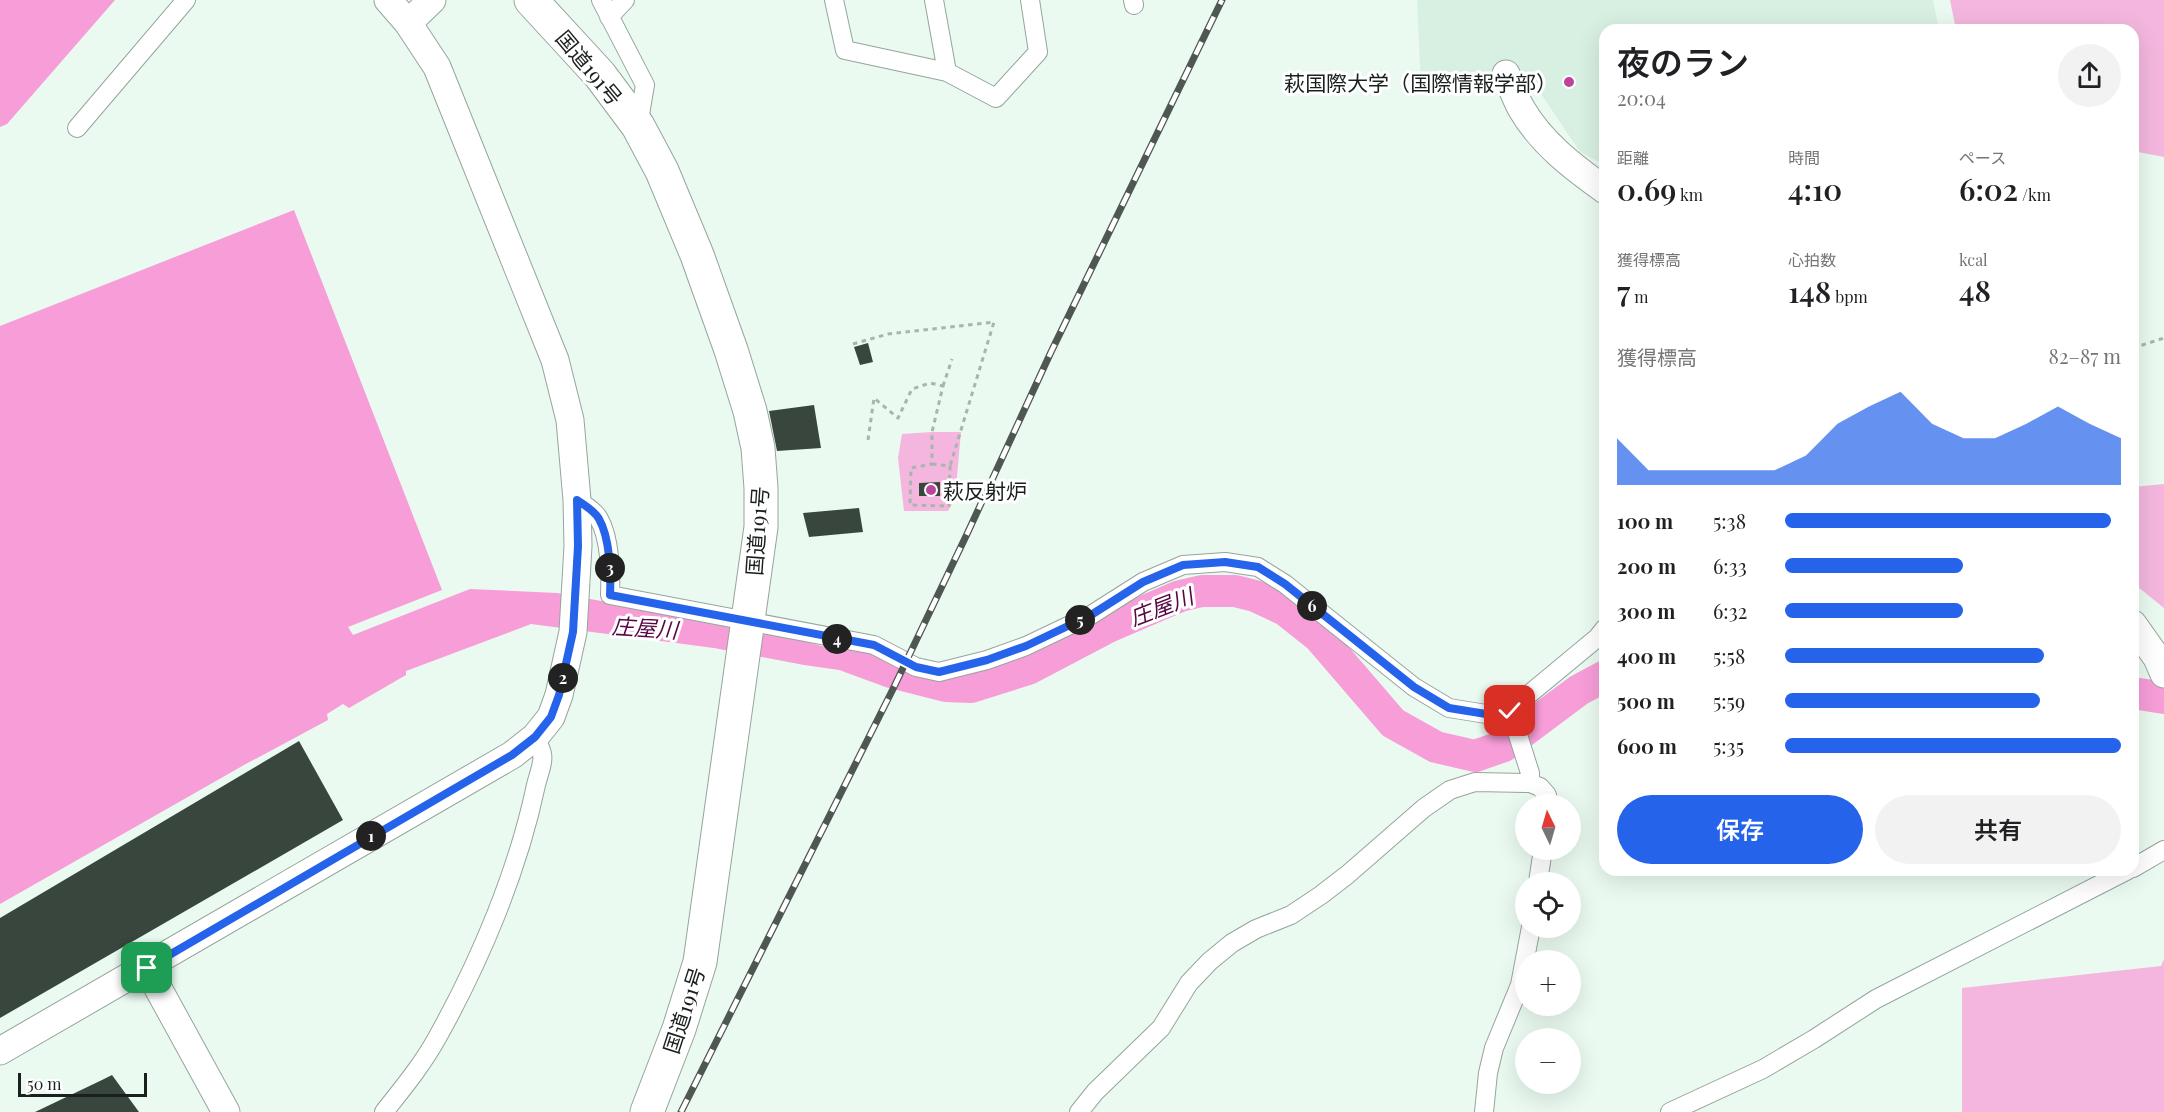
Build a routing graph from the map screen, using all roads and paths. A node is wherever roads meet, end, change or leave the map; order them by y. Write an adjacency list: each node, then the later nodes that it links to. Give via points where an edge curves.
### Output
1 (186, 0): 15 (street)
2 (388, 0): 11 (street)
3 (432, 0): 11 (street)
4 (531, 0): 14 (highway, 国道191号, via 600,75)
5 (601, 0): 10 (street)
6 (625, 0): 10 (street)
7 (834, 0): 12 (street, via 844,50)
8 (934, 0): 12 (street)
9 (1030, 0): 12 (street, via 1038,52 996,98)
10 (609, 17): 14 (street, via 645,84)
11 (408, 23): 25 (street, via 437,67 555,360 570,420)
12 (947, 72)
13 (1506, 74): 16 (street, via 1521,109 1544,139)
14 (638, 126): 27 (highway, 国道191号, via 662,171 697,255 731,350 758,448 761,527)
15 (77, 128)
16 (1599, 186)
17 (2164, 338): 19 (path)
18 (853, 344): 24 (path, via 888,334 994,322)
19 (2139, 346)
20 (952, 359): 21 (path)
21 (943, 386): 22 (path, via 930,383 912,389 898,417 874,398); 23 (path, via 932,432)
22 (868, 440)
23 (932, 464): 24 (path); 24 (path, via 910,468 910,505 949,506)
24 (950, 466)
25 (577, 500): 27 (street, via 599,517 611,573 610,595); 31 (street, via 573,632 559,695 551,717)
26 (2139, 632): 29 (street)
27 (745, 635): 30 (street, via 874,645 916,667 939,672 1026,646 1091,615 1143,582 1183,565 1225,562 1258,567 1285,584 1405,680 1449,708 1486,714); 42 (highway, 国道191号, via 700,962)
28 (1599, 636): 30 (street)
29 (2164, 674)
30 (1510, 711): 32 (street)
31 (535, 737): 38 (street, via 512,755); 41 (street, via 543,755 529,818 486,935 436,1040)
32 (1530, 783): 33 (street); 43 (street, via 1475,782 1450,790 1321,895 1291,915 1232,942 1189,983 1161,1028)
33 (1546, 794)
34 (2164, 850): 35 (street)
35 (2139, 865)
36 (2116, 876): 45 (street, via 1876,999 1762,1069)
37 (1529, 938): 44 (street, via 1520,985 1494,1048)
38 (147, 968): 39 (street); 40 (street)
39 (0, 1051)
40 (226, 1112)
41 (384, 1112)
42 (647, 1112)
43 (1079, 1112)
44 (1484, 1112)
45 (1670, 1112)

